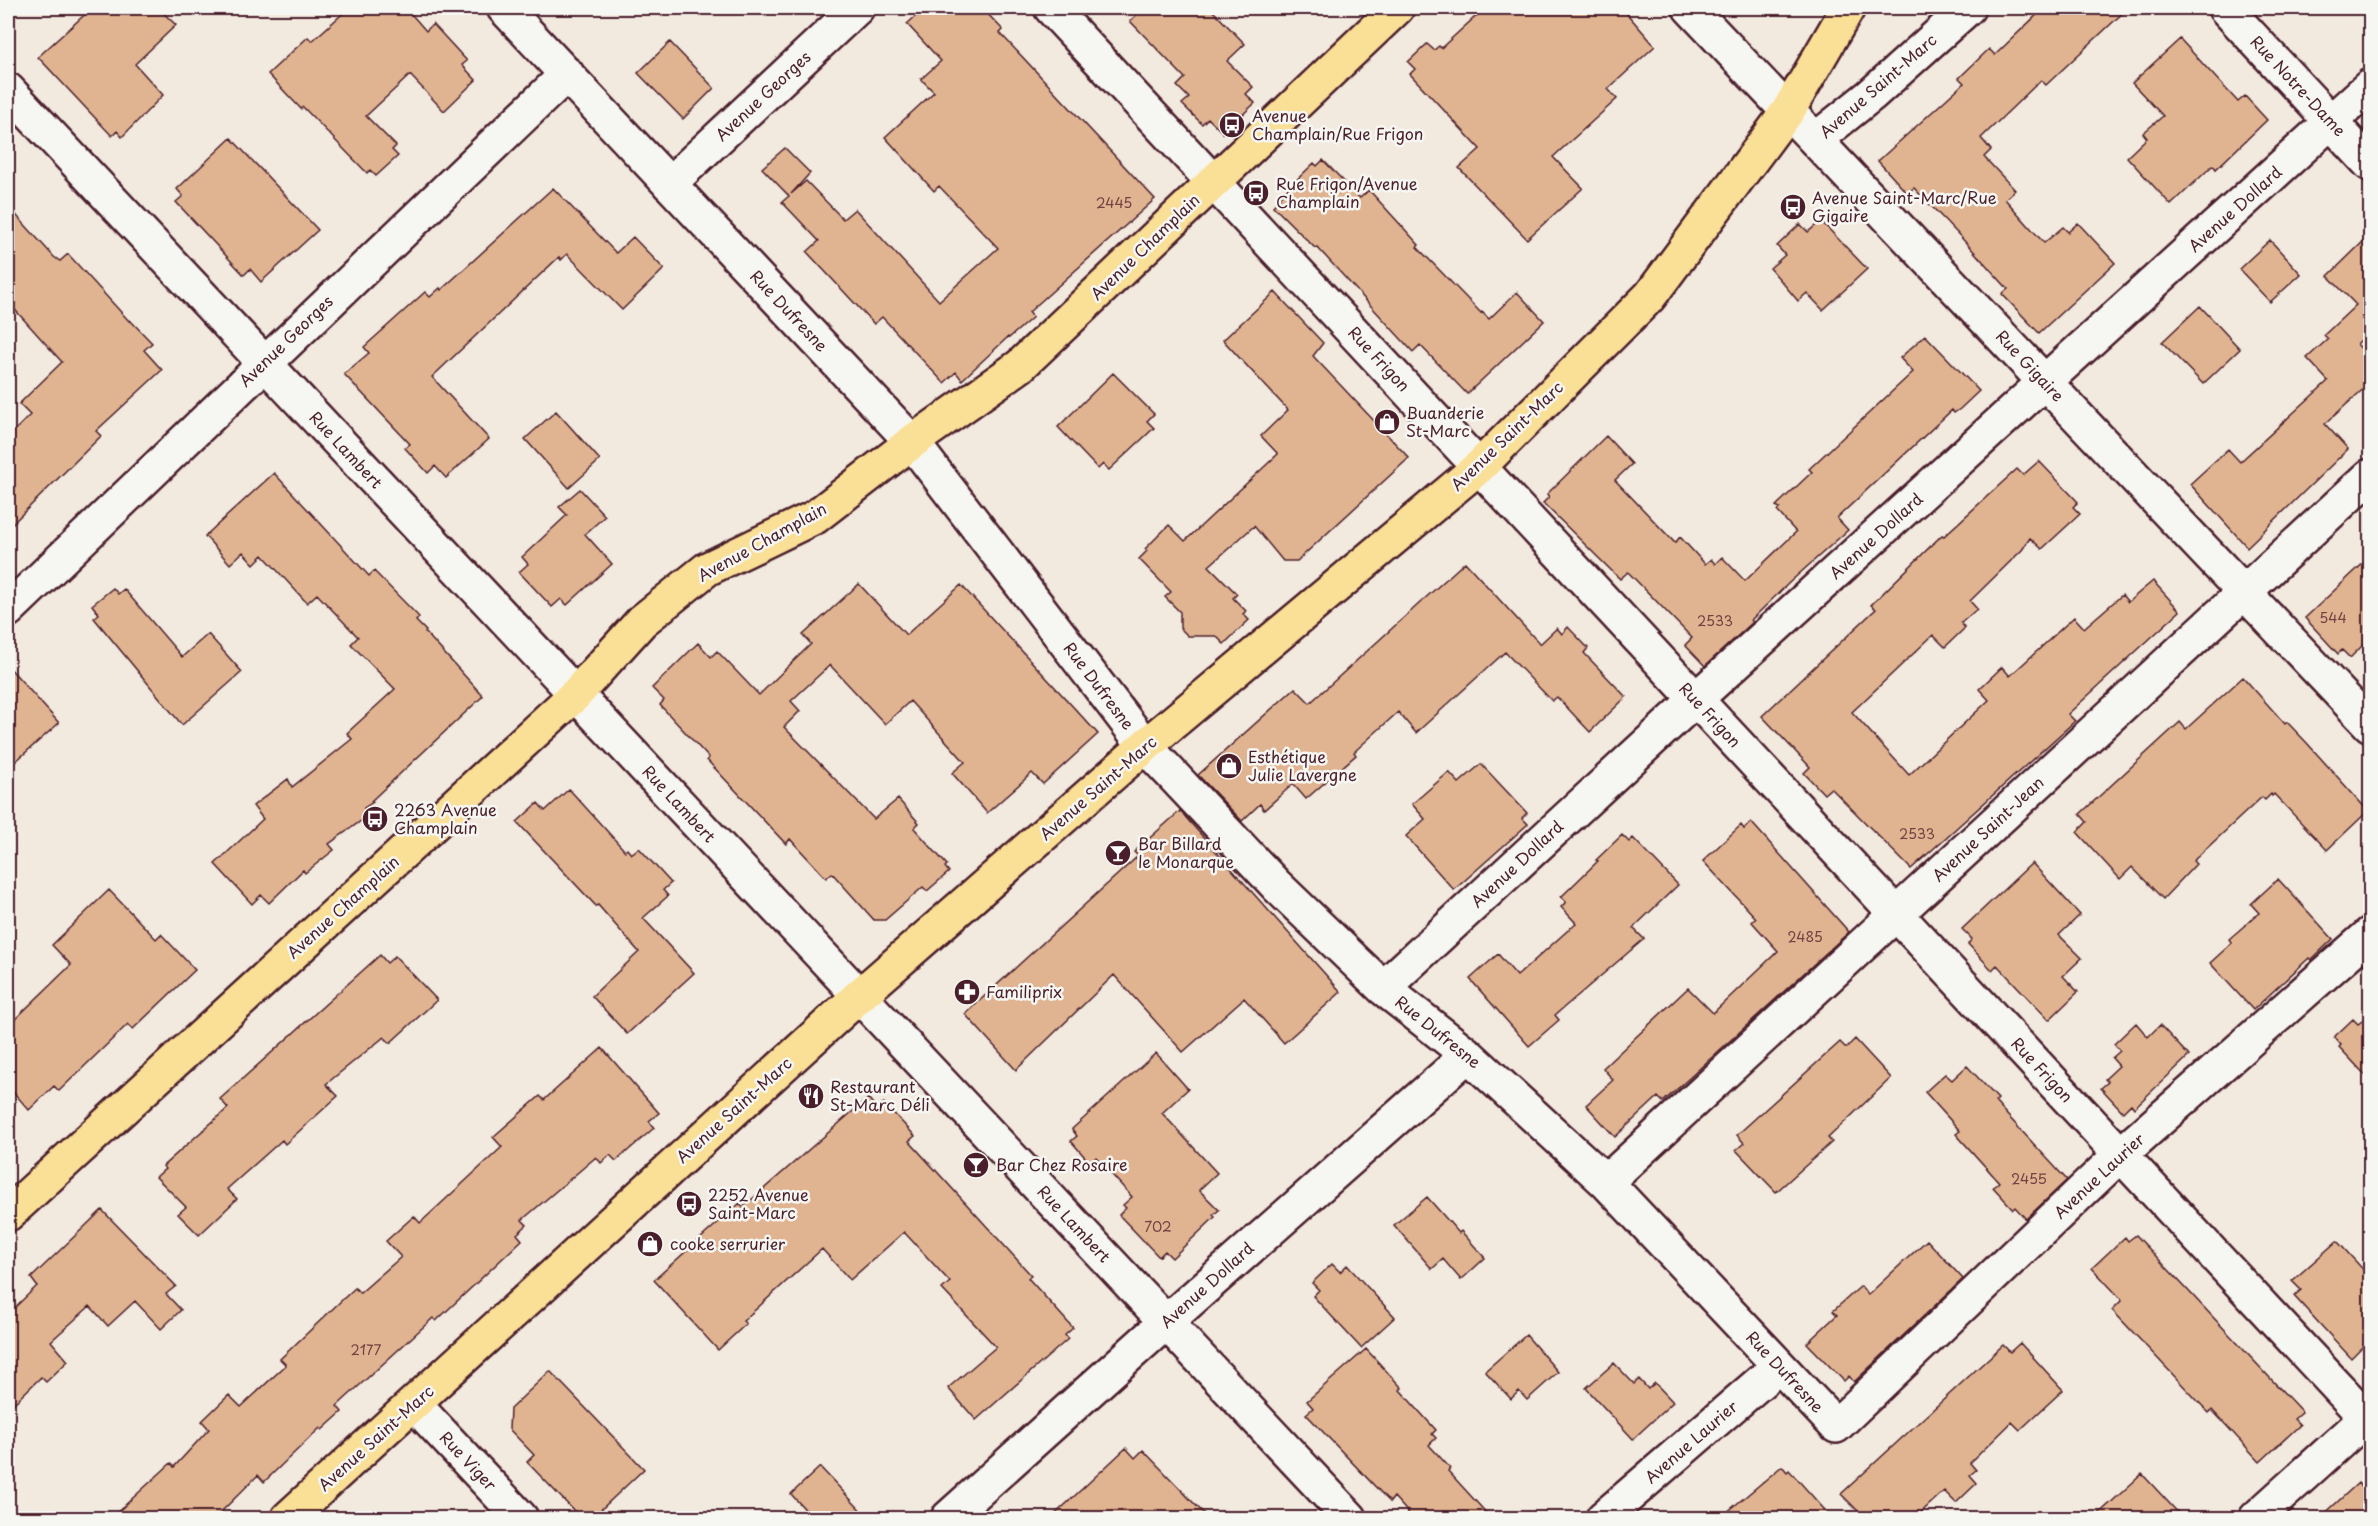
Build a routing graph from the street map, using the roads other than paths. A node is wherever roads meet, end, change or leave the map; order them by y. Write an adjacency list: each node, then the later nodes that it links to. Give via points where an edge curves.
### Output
1 (504, 8): 9 (street, Rue Dufresne)
2 (857, 8): 17 (street, Avenue Georges)
3 (1051, 8): 16 (street, Rue Frigon)
4 (1397, 8): 16 (main road, Avenue Champlain)
5 (1690, 8): 12 (street, Rue Gigaire)
6 (1848, 8): 12 (main road, Avenue Saint-Marc)
7 (1968, 8): 14 (street, Avenue Saint-Marc)
8 (2225, 8): 13 (street, Rue Notre-Dame)
9 (567, 74): 17 (street, Rue Dufresne); 18 (street, Avenue Georges)
10 (2370, 86): 13 (street, Avenue Dollard)
11 (8, 90): 18 (street, Rue Lambert)
12 (1788, 111): 14 (street, Rue Gigaire); 21 (main road, Avenue Saint-Marc, via 1650,296)
13 (2331, 122): 15 (street, Rue Notre-Dame); 19 (street, Avenue Dollard)
14 (1815, 140): 19 (street, Rue Gigaire)
15 (2370, 164)
16 (1214, 182): 20 (main road, Avenue Champlain, via 1020,366); 21 (street, Rue Frigon)
17 (669, 184): 20 (street, Rue Dufresne)
18 (264, 362): 24 (street, Avenue Georges); 25 (street, Rue Lambert)
19 (2045, 382): 23 (street, Rue Gigaire); 26 (street, Avenue Dollard)
20 (912, 442): 25 (main road, Avenue Champlain, via 815,517 707,569 642,621); 28 (street, Rue Dufresne)
21 (1479, 467): 26 (street, Rue Frigon); 28 (main road, Avenue Saint-Marc)
22 (2370, 476): 23 (street, Avenue Saint-Jean)
23 (2245, 593): 27 (street, Rue Gigaire); 29 (street, Avenue Saint-Jean)
24 (8, 610)
25 (576, 694): 32 (street, Rue Lambert); 36 (main road, Avenue Champlain)
26 (1696, 699): 29 (street, Rue Frigon); 31 (street, Avenue Dollard)
27 (2370, 725)
28 (1145, 746): 31 (street, Rue Dufresne, via 1277,886); 32 (main road, Avenue Saint-Marc)
29 (1896, 914): 34 (street, Rue Frigon); 35 (street, Avenue Saint-Jean)
30 (2370, 934): 34 (street, Avenue Laurier)
31 (1383, 988): 33 (street, Rue Dufresne)
32 (859, 996): 37 (street, Rue Lambert); 39 (main road, Avenue Saint-Marc)
33 (1468, 1055): 35 (street, Rue Dufresne); 37 (street, Avenue Dollard)
34 (2121, 1154): 40 (street, Rue Frigon); 41 (street, Avenue Laurier)
35 (1606, 1182): 38 (street, Rue Dufresne)
36 (8, 1214)
37 (1166, 1322): 44 (street, Avenue Dollard); 45 (street, Rue Lambert)
38 (1779, 1366): 41 (street, Rue Dufresne); 46 (street, Avenue Laurier)
39 (414, 1404): 42 (main road, Avenue Saint-Marc); 43 (street, Rue Viger)
40 (2369, 1418): 47 (street)
41 (1836, 1426)
42 (288, 1518)
43 (521, 1518)
44 (948, 1518)
45 (1350, 1518)
46 (1603, 1518)
47 (2256, 1518)

